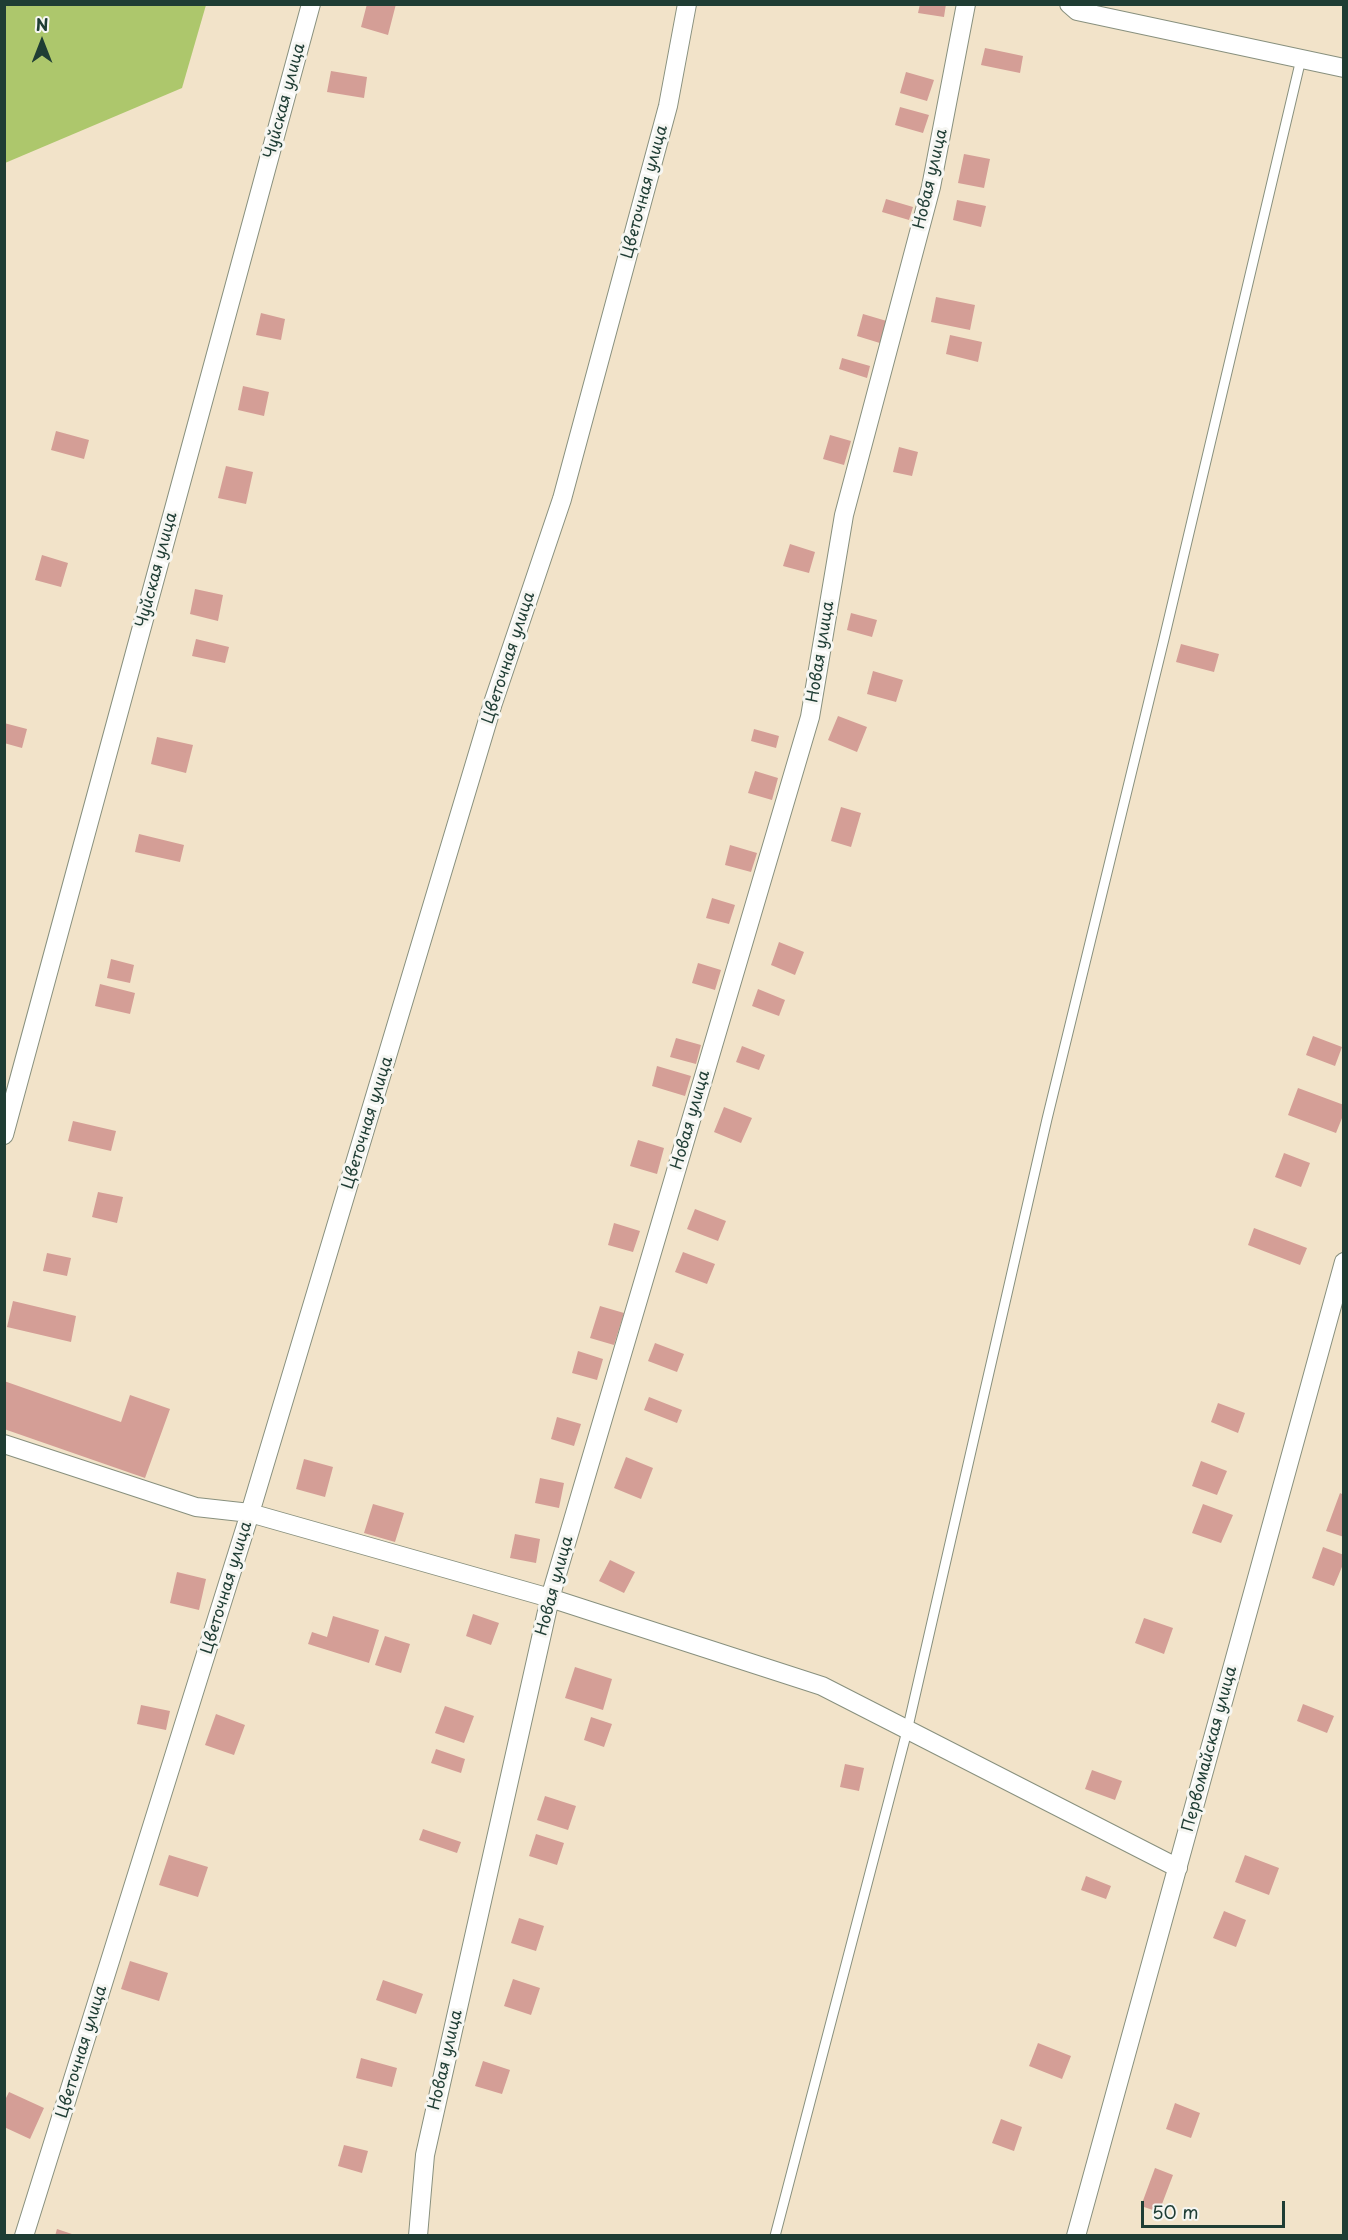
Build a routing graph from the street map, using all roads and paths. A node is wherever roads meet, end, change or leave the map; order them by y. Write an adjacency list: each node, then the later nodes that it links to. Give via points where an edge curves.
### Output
1 (311, 4): 7 (street, Чуйская улица)
2 (687, 4): 10 (street, Цветочная улица, via 668,106 562,499 493,703)
3 (966, 4): 11 (street, Новая улица, via 931,187 844,515 810,717)
4 (1069, 4): 5 (street, via 1077,11)
5 (1301, 59): 6 (street); 12 (lane, via 1047,1119)
6 (1344, 68)
7 (4, 1135)
8 (1344, 1262): 13 (street, Первомайская улица)
9 (4, 1444): 10 (street, via 196,1507)
10 (250, 1513): 11 (street); 14 (street, Цветочная улица)
11 (550, 1598): 12 (street, via 822,1686); 15 (street, Новая улица, via 425,2155)
12 (907, 1731): 13 (street); 16 (lane)
13 (1178, 1868): 17 (street, Первомайская улица)
14 (24, 2235)
15 (418, 2235)
16 (775, 2235)
17 (1076, 2235)

